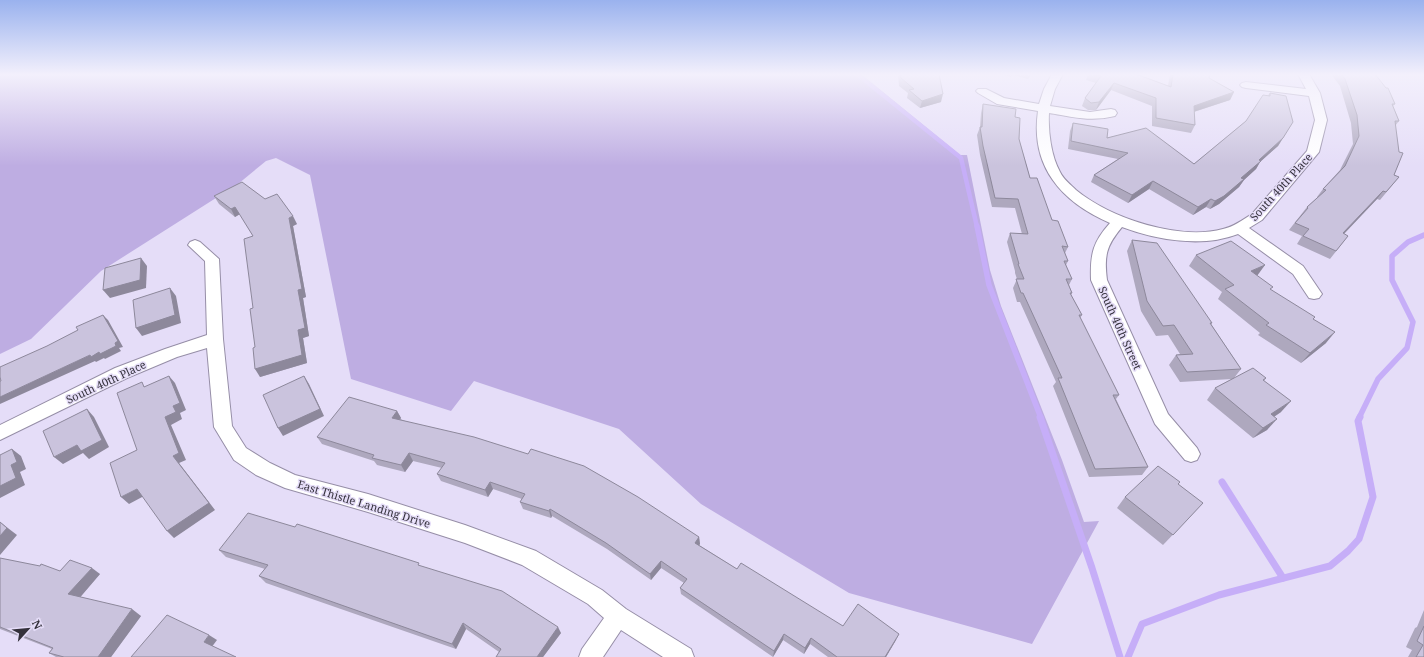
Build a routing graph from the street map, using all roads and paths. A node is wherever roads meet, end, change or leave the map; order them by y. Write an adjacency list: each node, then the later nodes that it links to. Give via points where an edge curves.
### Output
1 (1022, 105): 4 (street)
2 (1046, 105): 4 (street)
3 (1317, 105): 7 (street, South 40th Place, via 1321,120 1313,152 1257,217)
4 (1045, 109): 5 (street, via 1090,116); 6 (street, via 1043,118 1047,155 1055,176 1076,197 1101,214)
5 (1111, 113)
6 (1119, 221): 7 (street, South 40th Place, via 1136,228 1188,235 1219,235); 12 (street, South 40th Street, via 1103,240 1097,260 1099,280 1161,419)
7 (1239, 228): 9 (street, South 40th Place, via 1298,270)
8 (195, 245): 10 (street, East Thistle Landing Drive, via 212,258)
9 (1314, 294)
10 (215, 339): 11 (street, South 40th Place, via 171,353 121,374); 13 (street, East Thistle Landing Drive, via 223,427 240,454 263,469 292,482 368,503 529,558 595,597)
11 (0, 433)
12 (1191, 454)
13 (618, 616): 14 (street); 15 (street, East Thistle Landing Drive)
14 (590, 657)
15 (683, 657)

